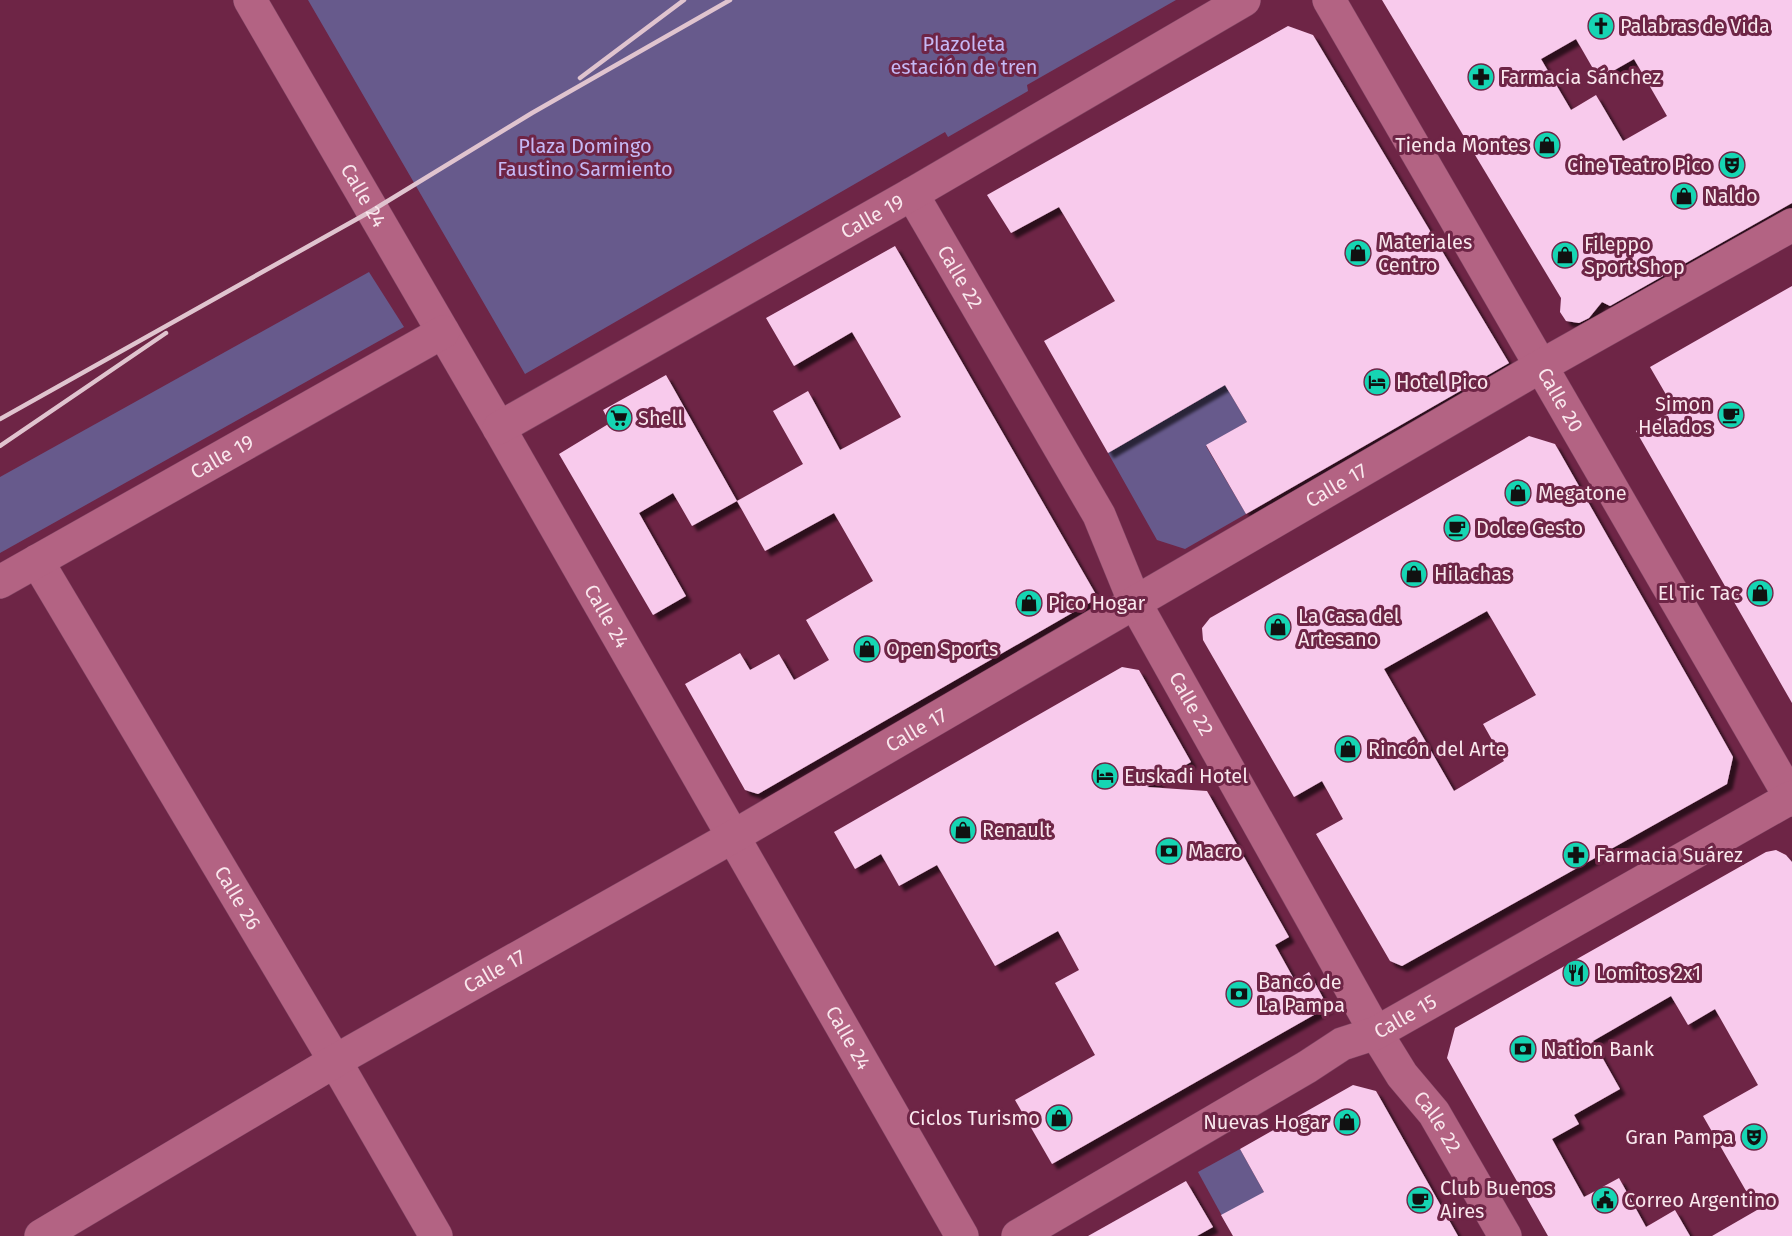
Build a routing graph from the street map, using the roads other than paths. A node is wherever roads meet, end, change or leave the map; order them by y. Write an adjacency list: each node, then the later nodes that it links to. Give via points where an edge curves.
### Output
1 (250, 0): 6 (street, Calle 24)
2 (1244, 0): 4 (street, Calle 19)
3 (1329, 0): 7 (street, Calle 20)
4 (912, 194): 8 (street, Calle 19); 11 (street, Calle 22, via 1099,515)
5 (1792, 225): 7 (street, Calle 17)
6 (443, 332): 8 (street, Calle 24); 9 (street, Calle 19)
7 (1541, 366): 11 (street, Calle 17); 12 (street, Calle 20)
8 (499, 428): 13 (street, Calle 24)
9 (37, 561): 10 (street, Calle 19); 15 (street, Calle 26)
10 (0, 582)
11 (1135, 603): 13 (street, Calle 17); 14 (street, Calle 22)
12 (1792, 798): 14 (street, Calle 15)
13 (734, 836): 15 (street, Calle 17); 18 (street, Calle 24)
14 (1376, 1033): 19 (street, Calle 15, via 1342,1044); 20 (street, Calle 22, via 1402,1075 1441,1125)
15 (335, 1060): 16 (street, Calle 17); 17 (street, Calle 26)
16 (41, 1236)
17 (436, 1236)
18 (962, 1236)
19 (1018, 1236)
20 (1505, 1236)

